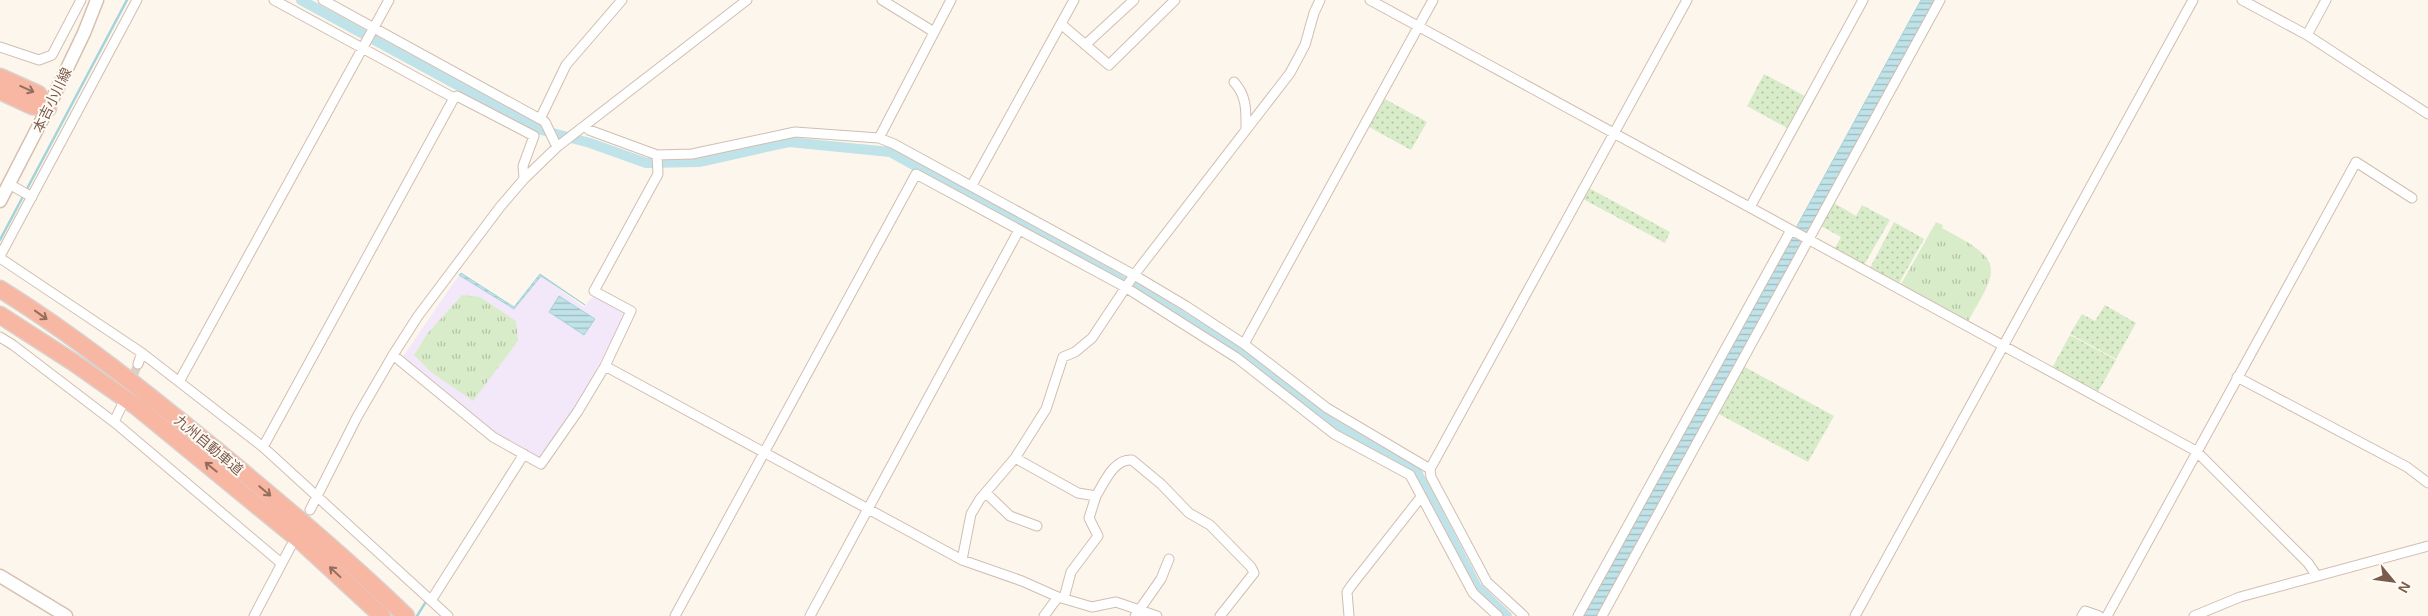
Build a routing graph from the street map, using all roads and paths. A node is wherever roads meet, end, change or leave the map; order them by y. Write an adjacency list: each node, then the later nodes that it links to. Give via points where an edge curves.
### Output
1 (81, 0): 29 (street, via 52,55 39,60)
2 (97, 0): 35 (main road, 本吉小川線)
3 (137, 0): 47 (street)
4 (274, 0): 30 (street)
5 (323, 0): 25 (street)
6 (389, 0): 25 (street)
7 (622, 0): 37 (street, via 566,65)
8 (747, 0): 42 (street)
9 (882, 0): 26 (street)
10 (951, 0): 26 (street)
11 (1074, 0): 23 (street)
12 (1134, 0): 28 (street)
13 (1175, 0): 28 (street, via 1109,65)
14 (1320, 0): 38 (street, via 1305,45 1294,66)
15 (1370, 0): 24 (street)
16 (1433, 0): 24 (street)
17 (1687, 0): 40 (street)
18 (1863, 0): 50 (street)
19 (1940, 0): 53 (street)
20 (2193, 0): 62 (street)
21 (2242, 0): 27 (street)
22 (2326, 0): 27 (street)
23 (1061, 24): 28 (street); 46 (street)
24 (1419, 27): 40 (street); 61 (street)
25 (374, 28): 30 (street); 37 (street)
26 (934, 32): 41 (street)
27 (2306, 35): 36 (street)
28 (1085, 45)
29 (0, 47)
30 (363, 47): 34 (street); 69 (street)
31 (0, 77): 35 (highway, one-way to 35, via 38,94)
32 (1234, 82): 38 (street, via 1242,91)
33 (0, 91): 35 (highway, via 32,106)
34 (454, 98): 44 (street, via 457,96 534,136 523,166); 72 (street)
35 (48, 108): 45 (main road, 本吉小川線)
36 (2428, 114)
37 (540, 119): 42 (street, via 545,122)
38 (1246, 129): 55 (street)
39 (589, 130): 43 (street)
40 (1614, 134): 50 (street); 77 (street)
41 (878, 138): 43 (street, via 795,132 692,154); 46 (street)
42 (555, 144): 44 (street)
43 (657, 156): 67 (street, via 658,170 594,291 631,311)
44 (524, 178): 64 (street, via 418,316)
45 (9, 184): 47 (street); 49 (main road, 本吉小川線)
46 (972, 185): 55 (street)
47 (32, 197): 54 (street)
48 (2412, 198): 68 (street, via 2356,162)
49 (1, 200)
50 (1750, 207): 52 (street)
51 (1019, 230): 56 (street); 74 (street, via 916,174); 83 (street)
52 (1791, 230): 53 (street); 109 (street)
53 (1809, 240): 62 (street); 110 (street)
54 (0, 257): 63 (street)
55 (1134, 275): 56 (street); 61 (street)
56 (1125, 287): 76 (street, via 1092,338 1063,357 1046,409); 82 (street, via 1238,358 1327,429 1410,475)
57 (0, 289): 95 (highway, 九州自動車道, one-way to 95, via 33,309 147,393 315,532)
58 (0, 315): 65 (highway, 九州自動車道)
59 (0, 323): 65 (highway)
60 (0, 337): 71 (street)
61 (1244, 344): 77 (street, via 1327,408)
62 (2003, 347): 73 (street); 111 (street)
63 (142, 354): 66 (street); 69 (street)
64 (393, 355): 75 (street, via 493,436); 81 (street)
65 (73, 362): 95 (highway, 九州自動車道, one-way to 65, via 145,413)
66 (138, 364)
67 (605, 366): 74 (street); 75 (street, via 541,464)
68 (2237, 377): 73 (street); 78 (street, via 2407,467)
69 (180, 380): 72 (street)
70 (122, 404): 71 (street)
71 (114, 422): 90 (street)
72 (264, 447): 81 (street)
73 (2196, 451): 91 (street, via 2308,563); 114 (street)
74 (765, 452): 83 (street); 101 (street)
75 (524, 454): 94 (street)
76 (1015, 458): 79 (street); 80 (street, via 1078,493)
77 (1430, 469): 108 (street, via 1431,477 1487,582)
78 (2428, 482)
79 (986, 493): 85 (street, via 1010,516); 89 (street, via 971,514)
80 (1096, 496): 93 (street, via 1089,518 1098,536 1072,572); 105 (street, via 1117,464 1132,460 1161,484 1189,514 1210,524 1254,573)
81 (317, 497): 84 (street); 94 (street, via 401,575)
82 (1421, 497): 106 (street, via 1347,592); 107 (street, via 1473,593)
83 (868, 509): 89 (street); 102 (street)
84 (310, 510)
85 (1037, 526)
86 (291, 546): 90 (street)
87 (2428, 546): 91 (street)
88 (1169, 559): 96 (street, via 1161,579)
89 (962, 560): 93 (street)
90 (281, 563): 98 (street)
91 (2317, 576): 115 (street, via 2240,597)
92 (0, 578): 97 (main road)
93 (1061, 598): 96 (street, via 1092,606 1116,602); 103 (street)
94 (432, 599): 100 (street)
95 (378, 605): 99 (highway, 九州自動車道)
96 (1137, 613): 104 (street)
97 (66, 616)
98 (254, 616)
99 (406, 616)
100 (448, 616)
101 (675, 616)
102 (810, 616)
103 (1044, 616)
104 (1157, 616)
105 (1220, 616)
106 (1348, 616)
107 (1498, 616)
108 (1524, 616)
109 (1578, 616)
110 (1602, 616)
111 (1856, 616)
112 (2082, 616): 113 (street, via 2085,611)
113 (2099, 616)
114 (2107, 616)
115 (2194, 616)

